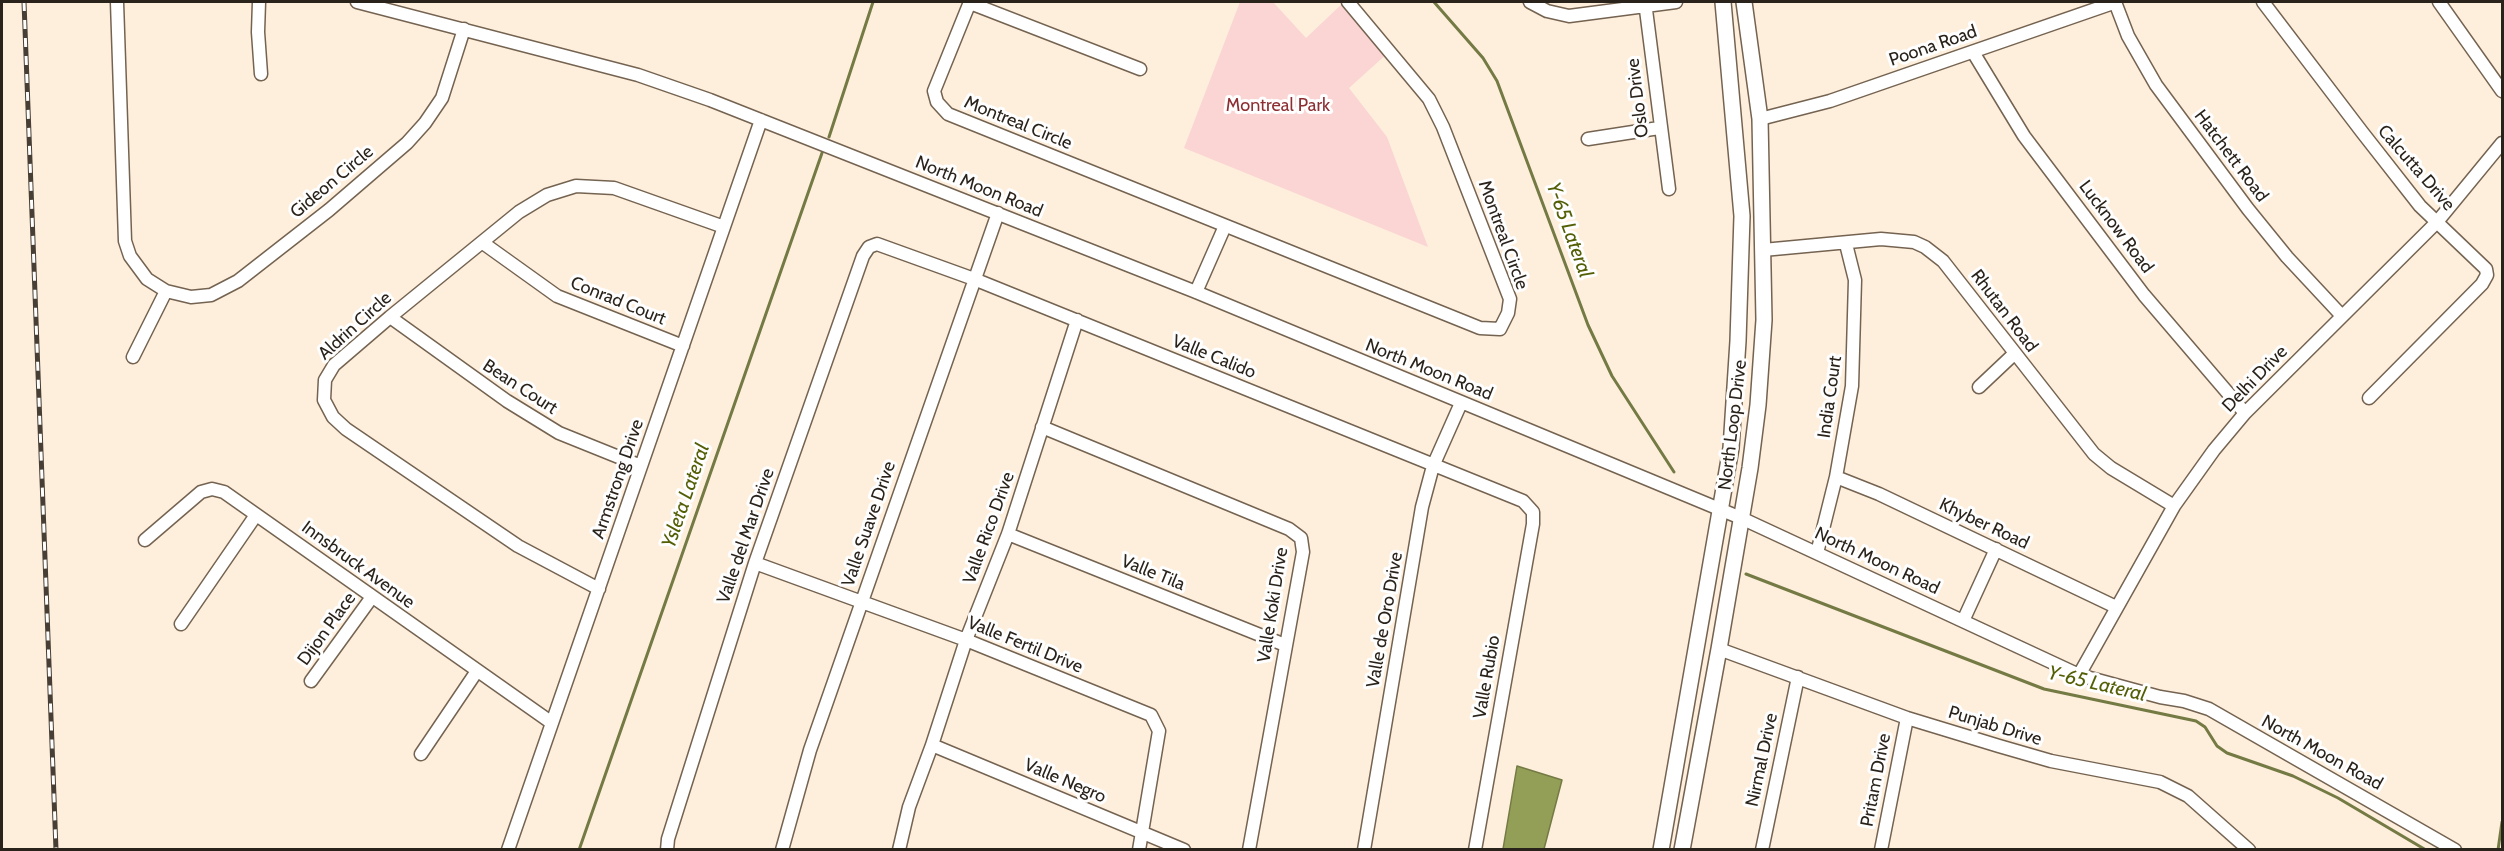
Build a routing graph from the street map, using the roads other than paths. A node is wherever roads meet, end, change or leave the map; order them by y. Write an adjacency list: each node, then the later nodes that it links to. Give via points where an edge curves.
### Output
1 (117, 2): 34 (street, Gideon Circle, via 125,241 140,273)
2 (259, 2): 17 (street)
3 (357, 2): 14 (street, North Moon Road)
4 (970, 2): 16 (street); 27 (street, Montreal Circle, via 934,91 937,102 948,114)
5 (1348, 2): 27 (street, Montreal Circle, via 1429,99 1443,127 1510,299 1500,329 1480,328)
6 (1530, 2): 13 (street, via 1569,16)
7 (1676, 2): 13 (street)
8 (1723, 2): 51 (main road, North Loop Drive, via 1742,216 1732,436)
9 (1744, 2): 19 (main road, North Loop Drive)
10 (2115, 2): 15 (street, Poona Road); 36 (street, Hatchett Road, via 2136,52 2163,94 2247,209)
11 (2263, 2): 26 (street, Calcutta Drive, via 2361,132)
12 (2439, 2): 18 (street)
13 (1645, 4): 21 (street, Oslo Drive)
14 (464, 29): 20 (street, North Moon Road, via 638,75); 34 (street, Gideon Circle, via 442,98 425,123 394,155 226,290 191,297)
15 (1973, 52): 19 (street, Poona Road); 45 (street, Lucknow Road, via 2024,136 2144,295)
16 (1140, 69)
17 (261, 74)
18 (2502, 91)
19 (1760, 119): 32 (main road, North Loop Drive)
20 (761, 120): 25 (street, North Moon Road); 28 (street, Armstrong Drive)
21 (1659, 128): 22 (street); 24 (street, Oslo Drive)
22 (1588, 139)
23 (2502, 143): 26 (street, Delhi Drive)
24 (1669, 189)
25 (998, 213): 33 (street, Valle Suave Drive); 35 (street, North Moon Road)
26 (2437, 222): 36 (street, Delhi Drive); 43 (street, Calcutta Drive, via 2484,266 2487,275)
27 (1225, 226): 35 (street)
28 (724, 227): 29 (street, Aldrin Circle, via 614,188 576,186 537,200); 39 (street, Armstrong Drive)
29 (483, 243): 37 (street, Aldrin Circle); 39 (street, Conrad Court, via 557,296)
30 (877, 244): 33 (street, Valle Calido); 59 (street, Valle del Mar Drive, via 863,256)
31 (1846, 244): 32 (street, Rhutan Road); 40 (street, Rhutan Road, via 1873,239 1902,240 1925,247 1943,261); 49 (street, India Court, via 1855,280 1855,344)
32 (1763, 250): 54 (main road, North Loop Drive, via 1764,320 1758,405)
33 (974, 279): 38 (street, Valle Calido); 62 (street, Valle Suave Drive)
34 (166, 291): 41 (street)
35 (1196, 292): 44 (street, North Moon Road)
36 (2342, 316): 45 (street, Delhi Drive)
37 (390, 317): 47 (street, Bean Court, via 551,429); 60 (street, Aldrin Circle, via 328,373 322,394 333,417 409,474 518,546)
38 (1077, 320): 46 (street, Valle Rico Drive); 48 (street, Valle Calido)
39 (683, 346): 47 (street, Armstrong Drive)
40 (2014, 354): 42 (street); 50 (street, Rhutan Road, via 2094,454)
41 (134, 357)
42 (1979, 387)
43 (2369, 398)
44 (1461, 403): 48 (street, Valle de Oro Drive); 51 (street, North Moon Road)
45 (2245, 413): 50 (street, Delhi Drive)
46 (1042, 427): 55 (street, Valle Rico Drive); 67 (street, Valle Koki Drive, via 1289,529 1301,538 1303,552)
47 (641, 466): 60 (street, Armstrong Drive)
48 (1433, 466): 52 (street, Valle Calido, via 1523,501); 85 (street, Valle de Oro Drive, via 1422,507)
49 (1836, 477): 57 (street, Khyber Road); 58 (street, India Court)
50 (2174, 506): 63 (street, Delhi Drive)
51 (1721, 510): 54 (street, North Moon Road); 87 (main road, North Loop Drive)
52 (1533, 512): 86 (street, Valle Rubio)
53 (256, 515): 56 (street, Innsbruck Avenue, via 224,492 207,490); 61 (street, Innsbruck Avenue); 65 (street)
54 (1741, 518): 58 (street, North Moon Road); 68 (main road, North Loop Drive)
55 (1008, 534): 66 (street, Valle Rico Drive); 67 (street, Valle Tila)
56 (145, 540)
57 (1996, 549): 63 (street, Khyber Road); 64 (street)
58 (1817, 553): 64 (street, North Moon Road)
59 (755, 563): 62 (street, Valle Fertil Drive); 79 (street, Valle del Mar Drive)
60 (599, 589): 74 (street, Armstrong Drive)
61 (372, 597): 69 (street, Innsbruck Avenue); 72 (street, Dijon Place)
62 (861, 601): 66 (street, Valle Fertil Drive); 80 (street, Valle Suave Drive, via 810,750)
63 (2116, 607): 70 (street, Delhi Drive)
64 (1963, 621): 70 (street, North Moon Road)
65 (181, 624)
66 (966, 640): 75 (street, Valle Rico Drive); 77 (street, Valle Fertil Drive, via 1151,715 1159,731)
67 (1285, 645): 84 (street, Valle Koki Drive)
68 (1719, 649): 71 (street, Punjab Drive); 88 (main road, North Loop Drive)
69 (477, 671): 74 (street, Innsbruck Avenue); 76 (street)
70 (2079, 675): 92 (street, North Moon Road, via 2210,709)
71 (1798, 677): 73 (street, Punjab Drive); 89 (street, Nirmal Drive)
72 (311, 681)
73 (1907, 718): 90 (street, Pritam Drive); 91 (street, Punjab Drive, via 2052,761 2160,782 2188,796)
74 (552, 723): 78 (street, Armstrong Drive)
75 (932, 745): 77 (street, Valle Negro); 81 (street, Valle Rico Drive)
76 (421, 754)
77 (1143, 832): 82 (street, Valle Fertil Drive); 83 (street, Valle Negro)
78 (508, 849)
79 (667, 849)
80 (782, 849)
81 (898, 849)
82 (1139, 849)
83 (1184, 849)
84 (1249, 849)
85 (1364, 849)
86 (1475, 849)
87 (1661, 849)
88 (1682, 849)
89 (1762, 849)
90 (1881, 849)
91 (2245, 849)
92 (2455, 849)

